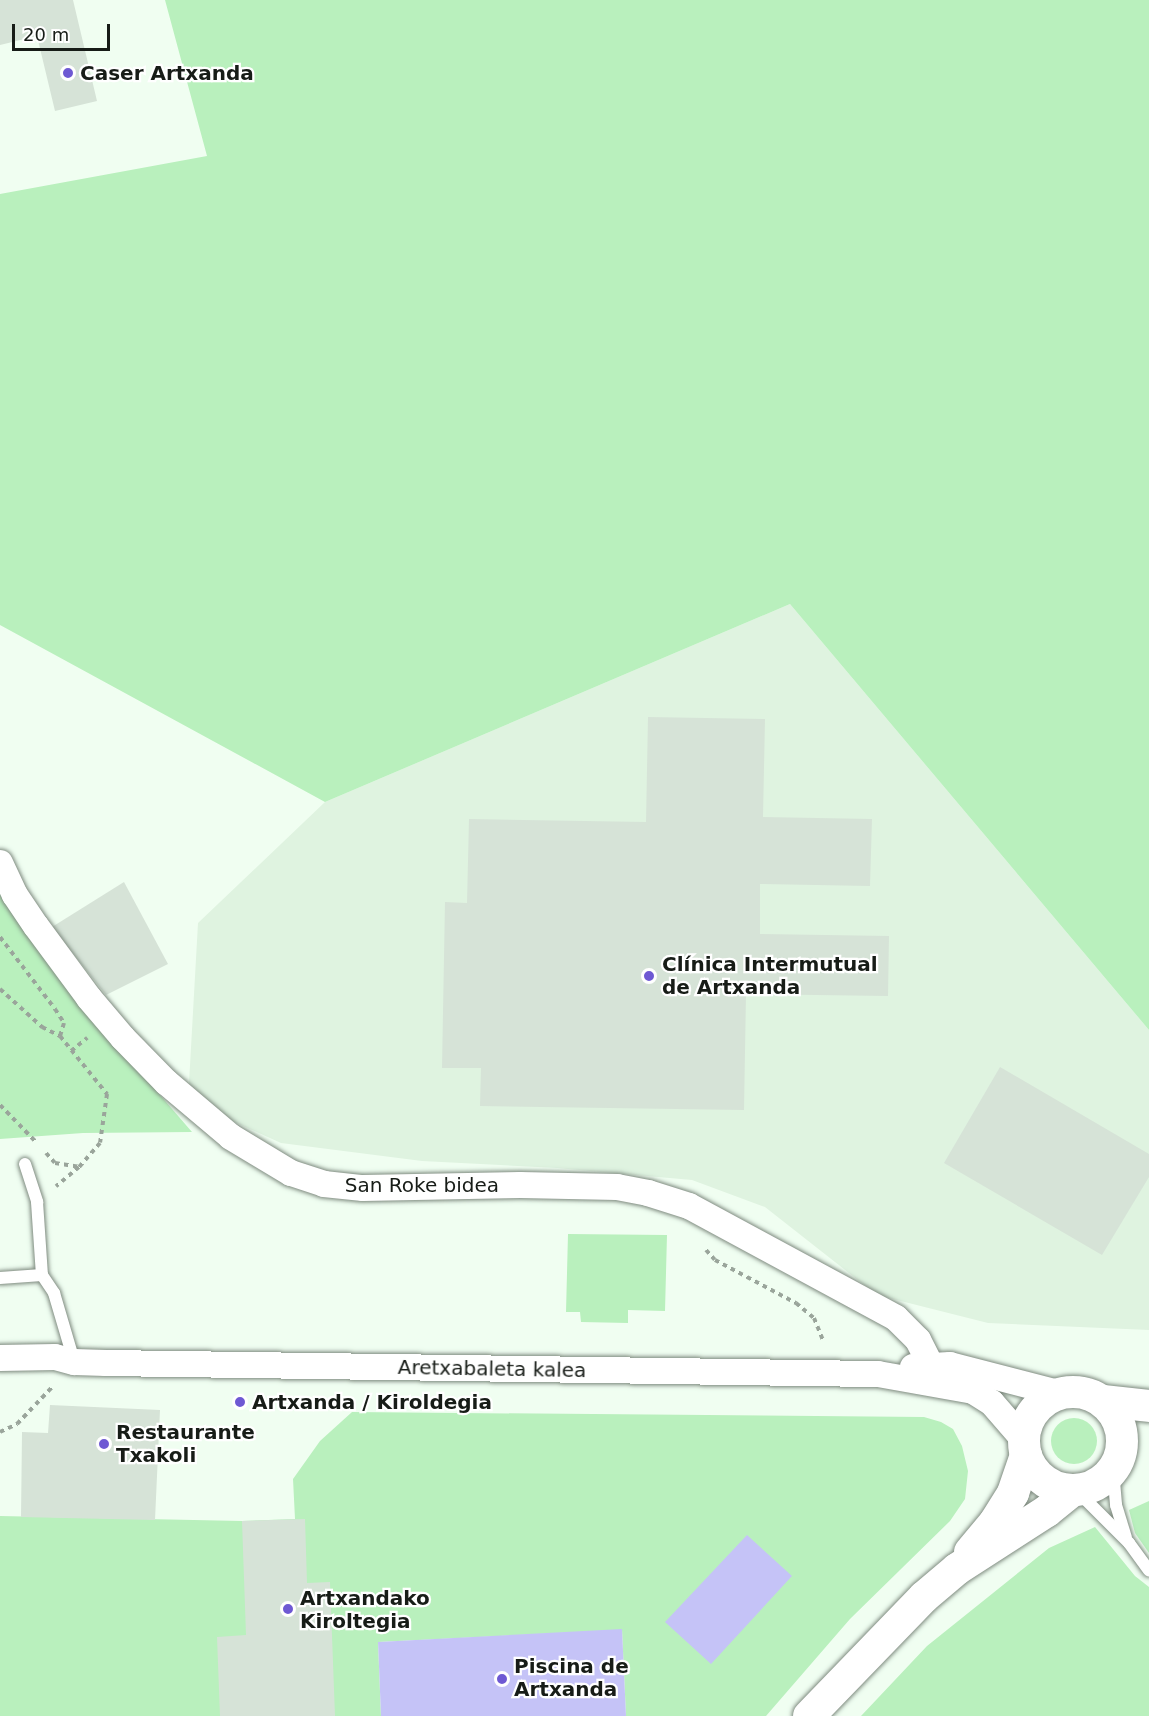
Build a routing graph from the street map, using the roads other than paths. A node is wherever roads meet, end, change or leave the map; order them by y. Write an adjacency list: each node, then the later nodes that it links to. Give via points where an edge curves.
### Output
1 (0, 863): 7 (street, San Roke bidea, via 36,926 123,1038 166,1082 231,1137 291,1173 324,1184 363,1188 520,1185 616,1187 648,1193 689,1206 896,1318 918,1340)
2 (25, 1164): 3 (lane, via 37,1202)
3 (42, 1275): 4 (lane); 6 (lane, via 54,1293)
4 (0, 1278)
5 (0, 1358): 6 (street, Aretxabaleta kalea, via 55,1356)
6 (74, 1362): 8 (street, Aretxabaleta kalea)
7 (930, 1364): 8 (street, Aretxabaleta kalea); 9 (street, Aretxabaleta kalea, via 950,1365)
8 (878, 1374): 13 (street, Aretxabaleta kalea, via 973,1391 993,1403)
9 (1058, 1393): 10 (street, via 1082,1392); 13 (street, via 1034,1411 1027,1425)
10 (1103, 1401): 11 (street); 14 (street, via 1121,1426 1123,1442)
11 (1149, 1406)
12 (1149, 1443): 14 (street)
13 (1025, 1448): 15 (street, via 1033,1469 1044,1480); 17 (street, via 1014,1493)
14 (1116, 1464): 15 (street, via 1103,1480); 16 (lane, via 1117,1510)
15 (1074, 1490): 16 (lane); 17 (street)
16 (1129, 1543): 18 (lane)
17 (957, 1569): 19 (street, via 916,1605)
18 (1149, 1571)
19 (809, 1716)

